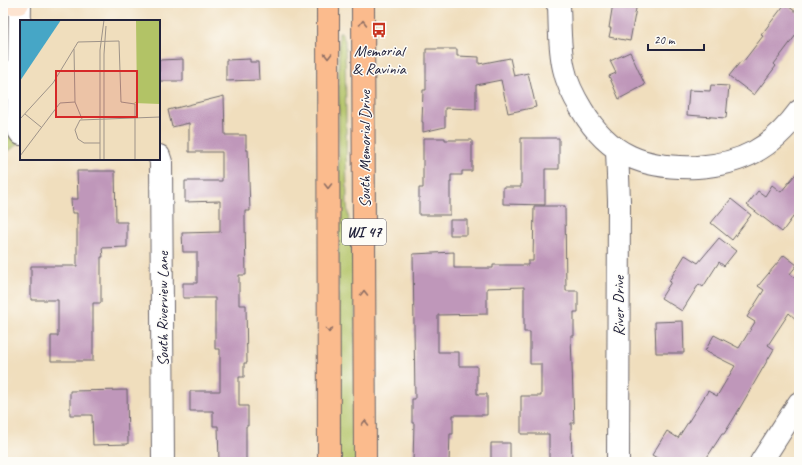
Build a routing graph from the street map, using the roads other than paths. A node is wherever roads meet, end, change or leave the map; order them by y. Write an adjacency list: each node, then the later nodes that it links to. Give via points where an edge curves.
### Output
1 (3, 3): 2 (street)
2 (19, 3): 7 (street)
3 (328, 3): 12 (main road, WI 47, one-way to 12)
4 (363, 3): 13 (main road, South Memorial Drive / WI 47, one-way to 4)
5 (558, 3): 8 (street, via 560,44 569,86 595,130)
6 (799, 111): 8 (street, via 787,127 774,138 731,162 675,168 639,160)
7 (20, 132)
8 (617, 150): 14 (street, River Drive)
9 (160, 160): 11 (street, South Riverview Lane)
10 (799, 403): 15 (street)
11 (163, 462)
12 (329, 462)
13 (365, 462)
14 (618, 462)
15 (761, 462)

